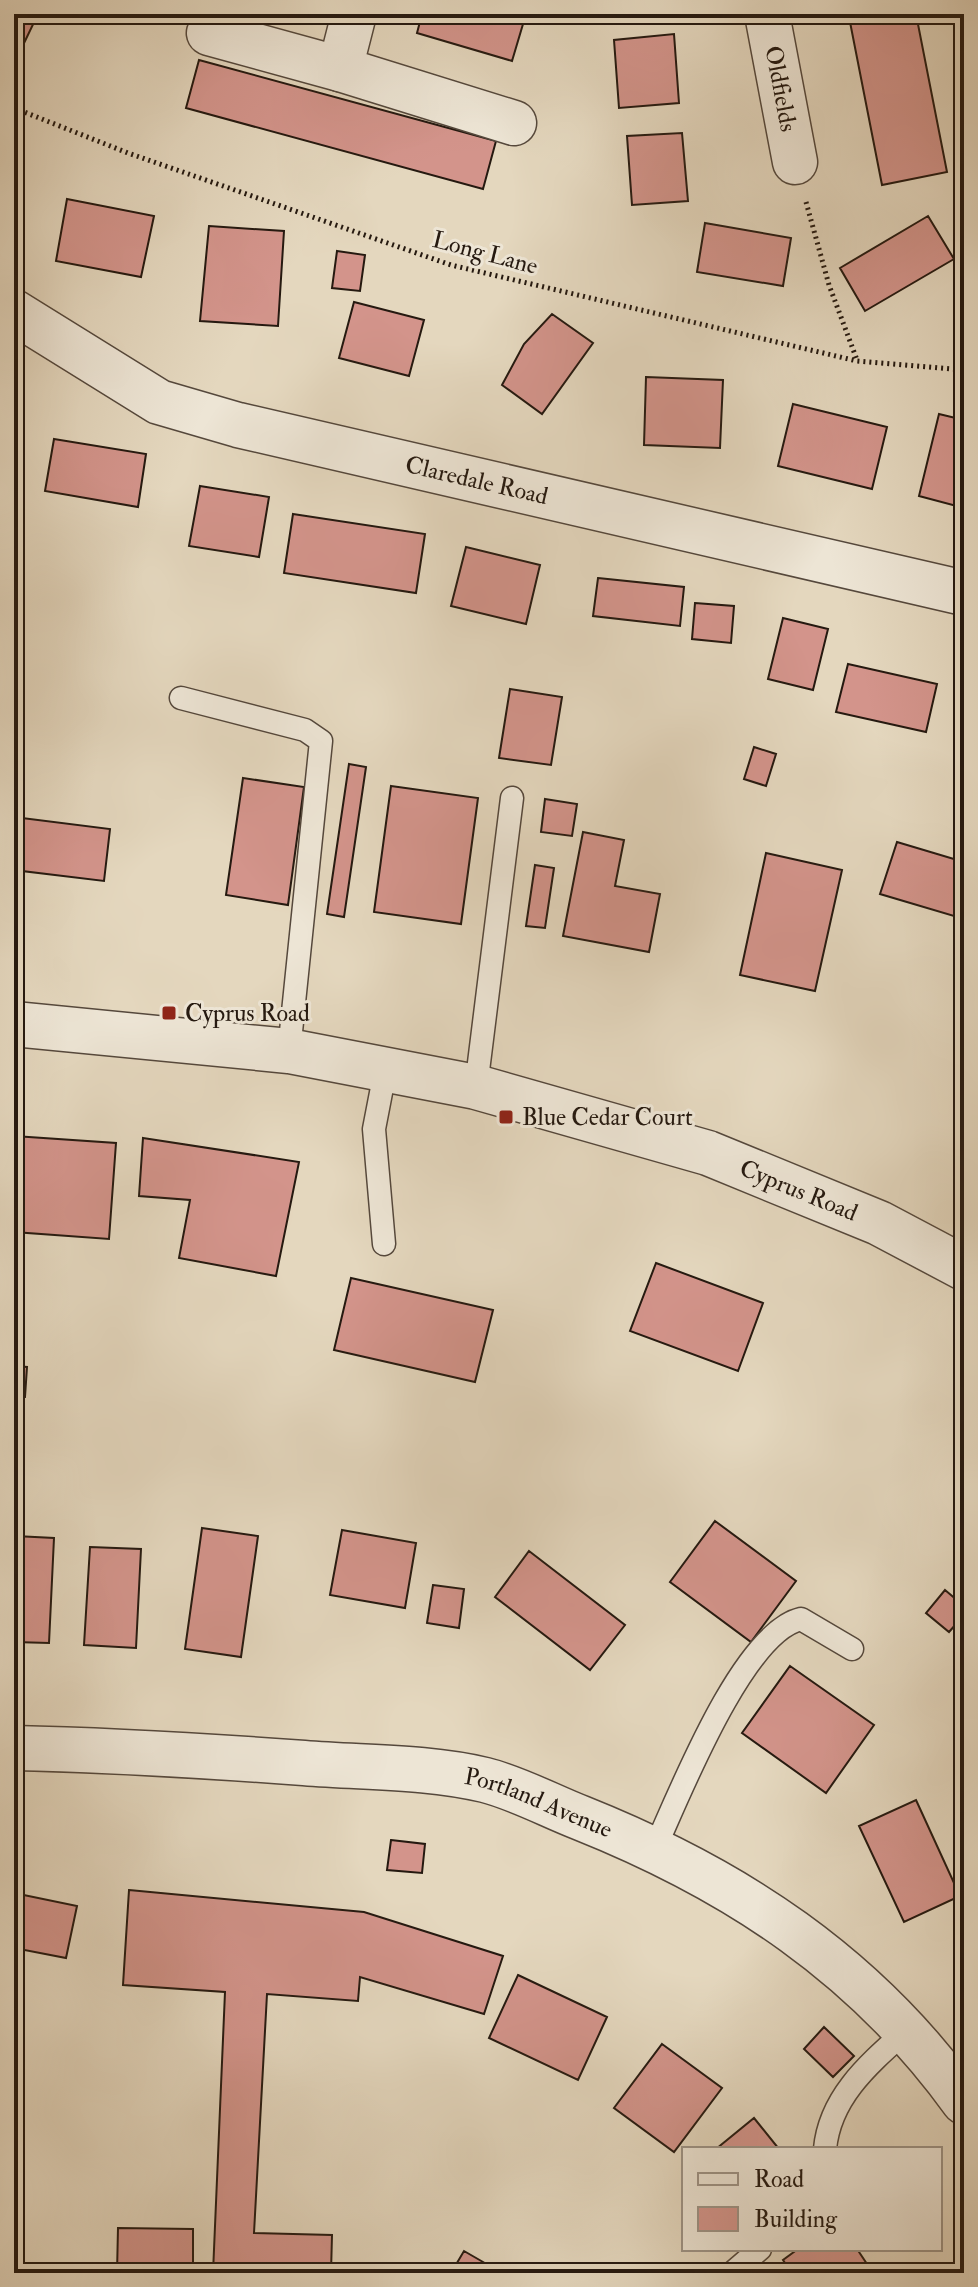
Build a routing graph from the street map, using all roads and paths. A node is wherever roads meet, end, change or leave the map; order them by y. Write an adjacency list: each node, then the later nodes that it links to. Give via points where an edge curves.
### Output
1 (354, 14): 4 (street)
2 (767, 14): 7 (street, Oldfields)
3 (209, 33): 4 (street)
4 (340, 69): 6 (street)
5 (14, 108): 9 (path, Long Lane, via 451,265)
6 (514, 123)
7 (795, 162): 9 (path, via 829,285)
8 (14, 312): 11 (street, Claredale Road, via 159,402 238,425)
9 (857, 361): 10 (path, Long Lane)
10 (964, 370)
11 (964, 593)
12 (181, 698): 15 (lane, via 305,730 321,741)
13 (512, 798): 17 (lane)
14 (14, 1024): 15 (street, Cyprus Road)
15 (289, 1051): 16 (street, Cyprus Road)
16 (385, 1072): 17 (street, Cyprus Road); 18 (lane, via 374,1129)
17 (476, 1087): 19 (street, Cyprus Road, via 708,1153 879,1223)
18 (384, 1244)
19 (964, 1268)
20 (852, 1649): 22 (lane, via 801,1619 778,1632 711,1722)
21 (14, 1748): 22 (street, Portland Avenue, via 157,1751 486,1780)
22 (655, 1848): 23 (street, Portland Avenue, via 742,1894 834,1961)
23 (908, 2029): 24 (street, Portland Avenue); 25 (lane, via 840,2100)
24 (964, 2102)
25 (825, 2147)
26 (758, 2251): 27 (lane)
27 (732, 2273)

